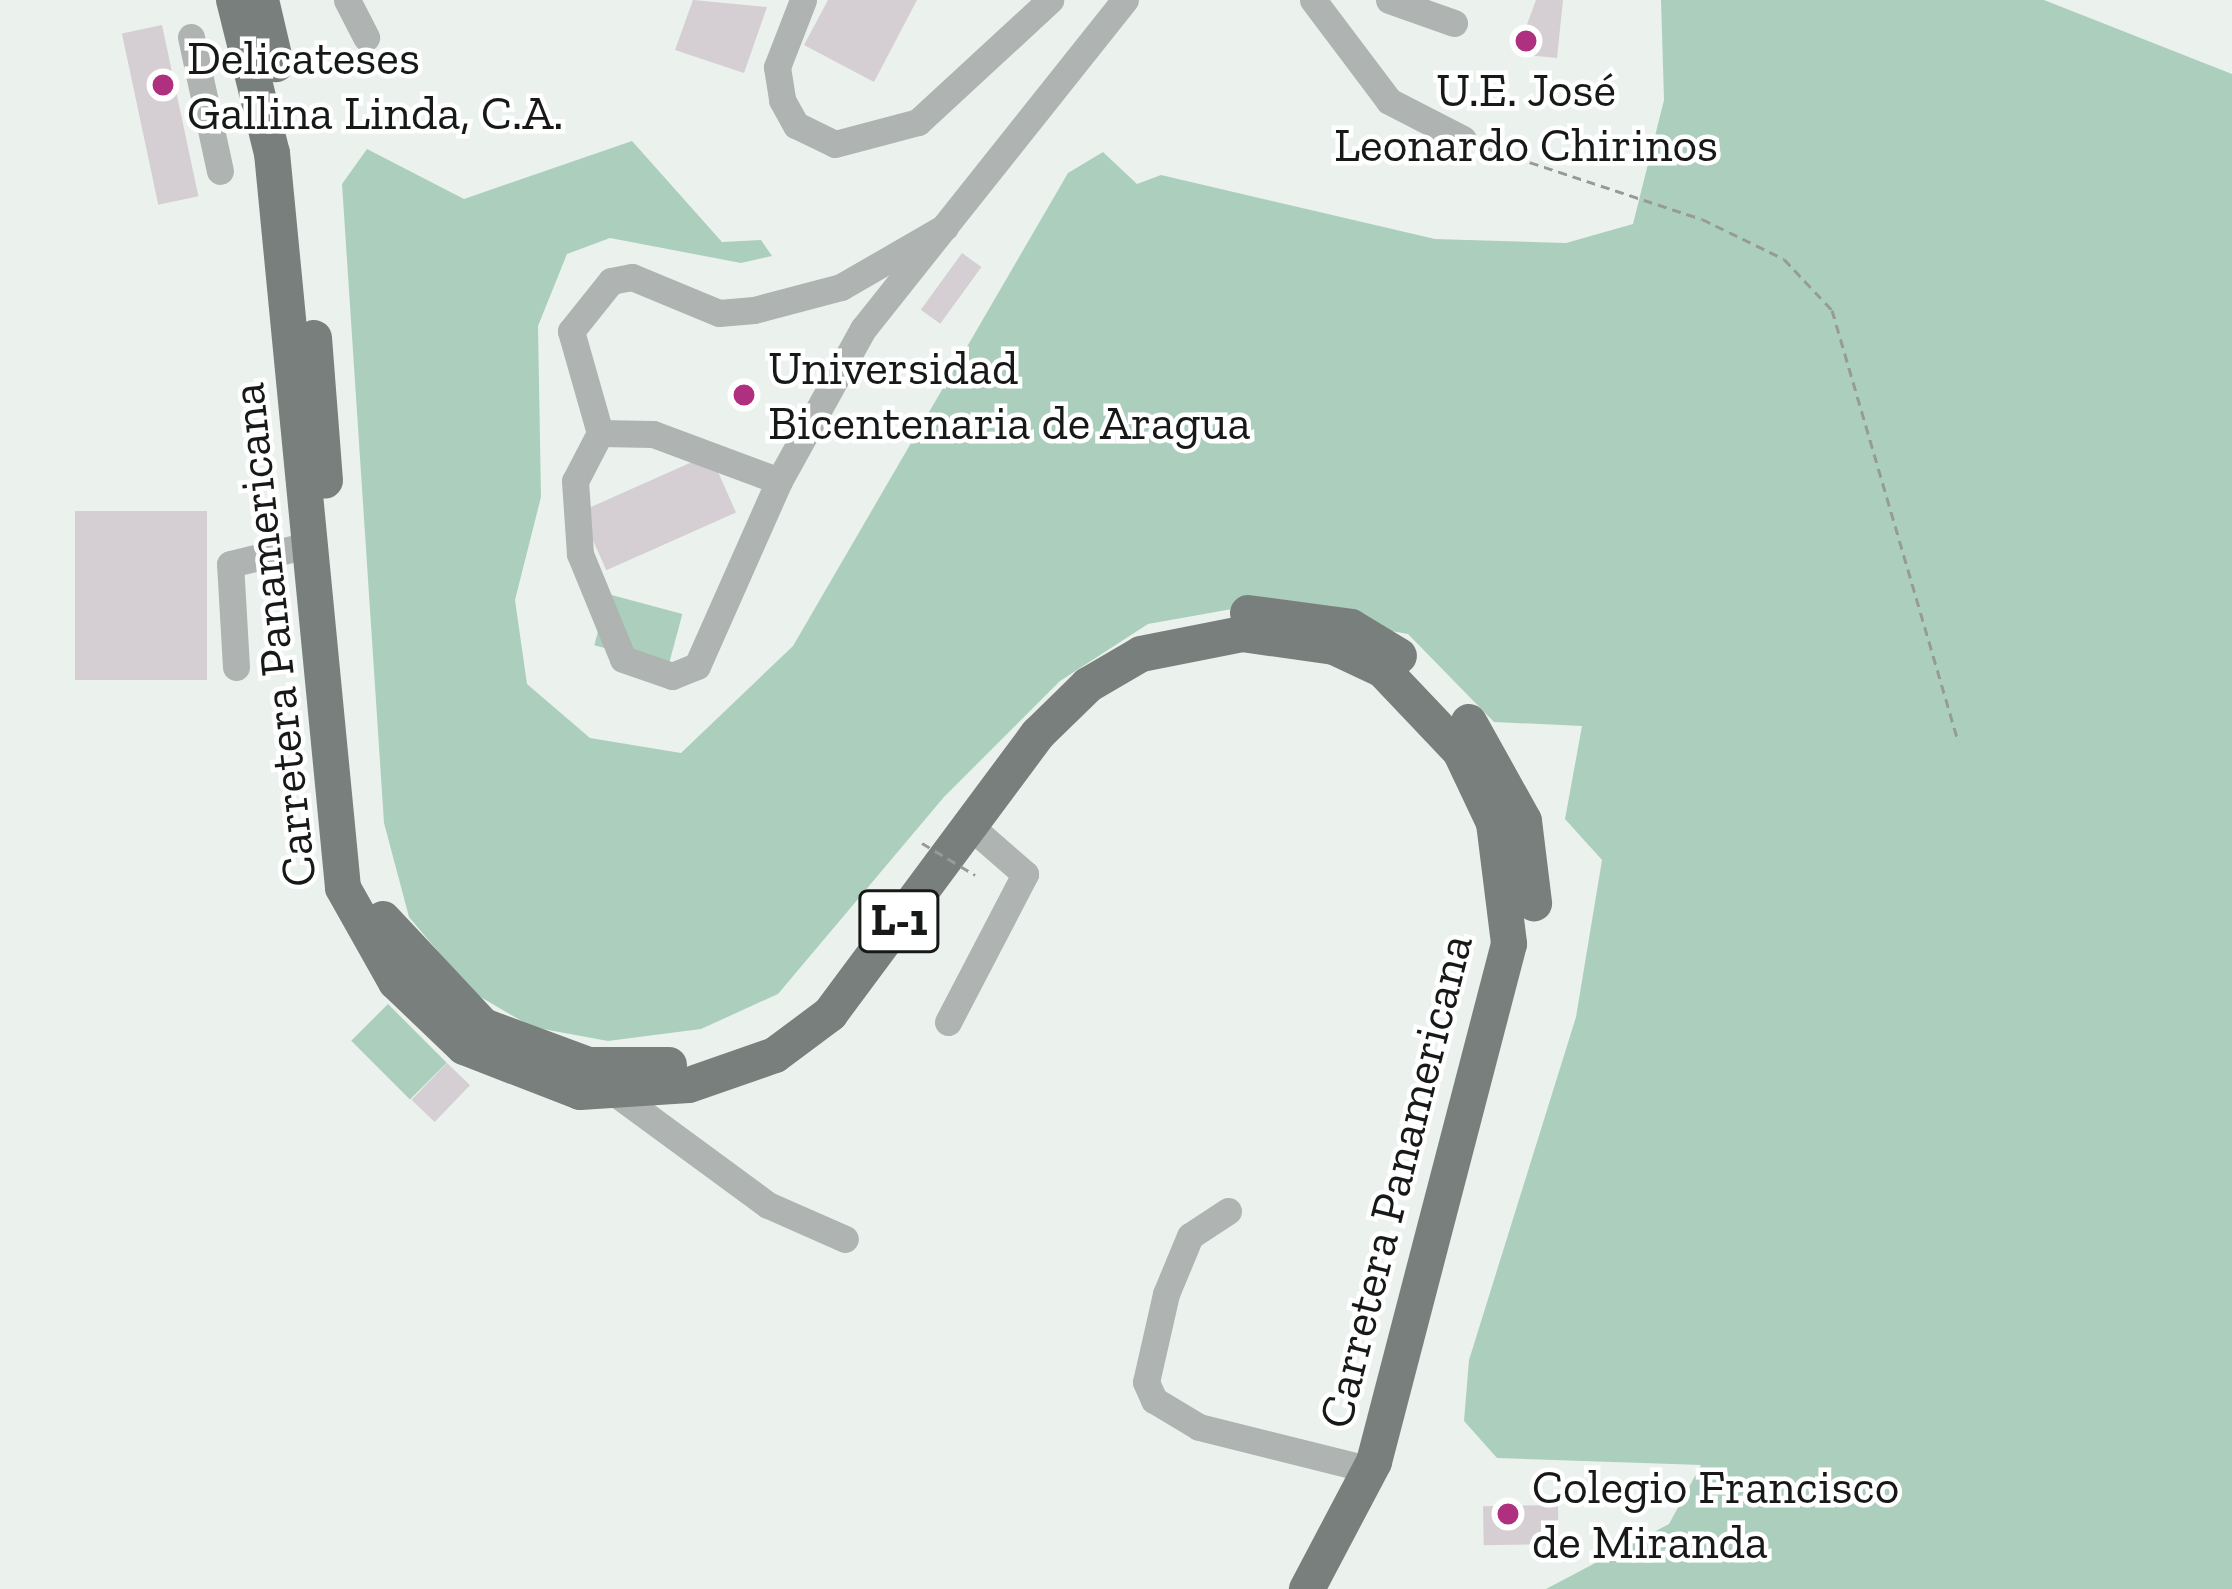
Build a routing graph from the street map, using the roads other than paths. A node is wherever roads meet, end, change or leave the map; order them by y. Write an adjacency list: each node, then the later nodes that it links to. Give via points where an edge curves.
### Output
1 (234, 0): 12 (main road, Carretera Panamericana / L-1)
2 (261, 0): 28 (main road, Carretera Panamericana / L-1, via 303,217 356,846 390,935 483,1025 560,1058 620,1066 688,1064 766,1034 814,993 1023,715 1081,663 1140,632 1193,617 1307,615 1420,669 1464,715 1523,821 1530,958 1394,1467)
3 (346, 0): 11 (street)
4 (803, 0): 5 (street, via 777,68 782,100 796,125 835,144 918,122)
5 (1049, 0)
6 (1125, 0): 16 (street)
7 (1313, 0): 14 (street, via 1390,101)
8 (1389, 0): 9 (street)
9 (1454, 23)
10 (190, 37): 13 (street)
11 (366, 37)
12 (259, 85): 13 (street); 19 (main road, Carretera Panamericana / L-1, via 287,280)
13 (205, 92): 15 (street)
14 (1463, 139)
15 (220, 171)
16 (953, 224): 17 (street, via 841,287 754,310 719,313 632,278 611,281 571,332); 18 (street, via 863,328)
17 (600, 434): 18 (street, via 652,434); 18 (street, via 575,481 587,582 622,659 672,676 697,666)
18 (779, 481)
19 (304, 546): 20 (street, via 230,564); 23 (main road, Carretera Panamericana / L-1, via 331,823 353,916 396,982 464,1047 547,1087)
20 (236, 667)
21 (970, 826): 22 (street, via 1025,874); 23 (main road, Carretera Panamericana / L-1, via 830,1014 796,1040 721,1076); 26 (main road, Carretera Panamericana / L-1, via 1088,685 1191,640 1242,634 1334,647 1383,670 1460,751 1494,823 1509,944)
22 (948, 1022)
23 (614, 1092): 25 (street, via 768,1205)
24 (1228, 1211): 26 (street, via 1190,1236 1172,1277 1152,1331 1154,1400 1199,1427)
25 (845, 1239)
26 (1371, 1470): 27 (main road, Carretera Panamericana / L-1)
27 (1307, 1589)
28 (1335, 1589)

